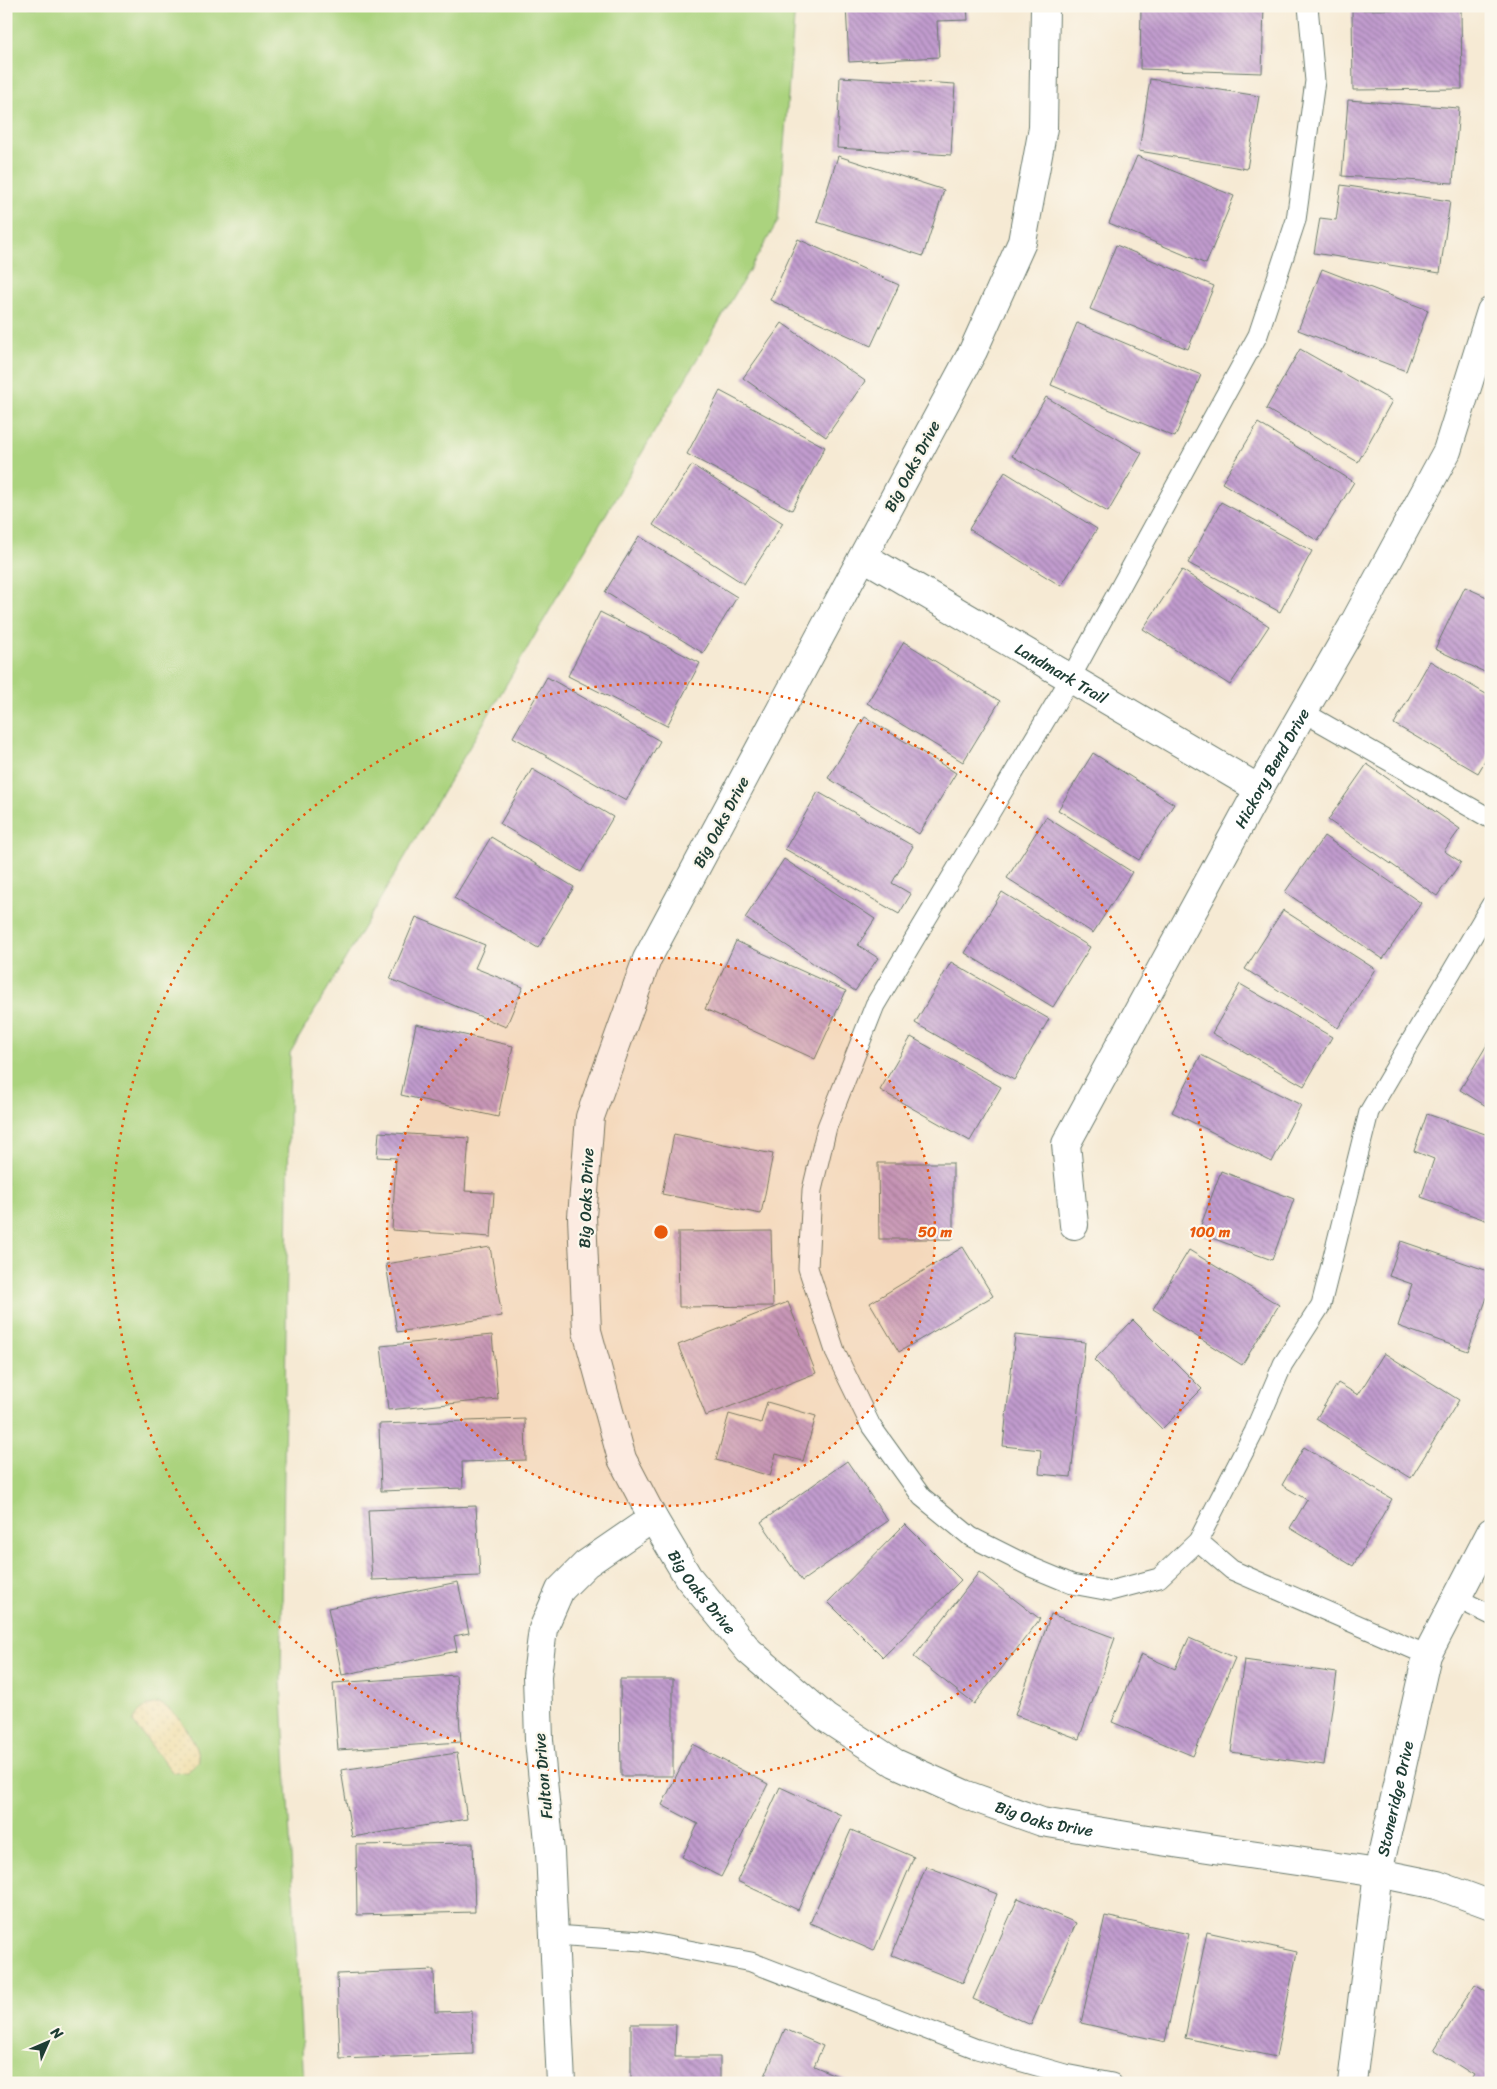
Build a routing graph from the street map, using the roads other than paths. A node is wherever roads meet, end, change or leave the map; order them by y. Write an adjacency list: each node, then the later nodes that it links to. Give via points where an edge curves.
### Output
1 (1045, 6): 4 (street, Big Oaks Drive, via 1043,128 1022,242 973,351)
2 (1308, 6): 5 (lane, via 1315,81 1296,220 1258,335)
3 (1491, 311): 6 (street, Hickory Bend Drive, via 1447,450)
4 (864, 557): 5 (street, Landmark Trail); 11 (street, Big Oaks Drive, via 647,959 590,1117 582,1217 587,1331 622,1459)
5 (1070, 679): 7 (street, Landmark Trail); 13 (lane, via 875,1005 828,1127 812,1190 808,1268 836,1354 870,1426 922,1497 971,1537 1072,1584 1110,1592 1159,1578)
6 (1303, 712): 7 (street, Hickory Bend Drive); 8 (lane)
7 (1259, 789): 10 (street, Hickory Bend Drive, via 1066,1144)
8 (1491, 819)
9 (1491, 905): 13 (lane, via 1369,1112 1321,1305 1283,1364 1254,1432)
10 (1074, 1225)
11 (653, 1518): 17 (street, Big Oaks Drive, via 688,1577 749,1651 826,1718 895,1763 964,1794 1042,1822); 19 (street, Fulton Drive, via 586,1564 560,1590 543,1630 538,1676 539,1740)
12 (1491, 1532): 14 (street, Stoneridge Drive)
13 (1198, 1541): 16 (lane, via 1232,1570)
14 (1456, 1598): 15 (lane); 16 (street, Stoneridge Drive)
15 (1491, 1615)
16 (1427, 1655): 17 (street, Stoneridge Drive)
17 (1378, 1873): 18 (street, Big Oaks Drive, via 1437,1885); 22 (street, Stoneridge Drive)
18 (1491, 1905)
19 (554, 1935): 20 (street, Fulton Drive); 21 (lane, via 642,1941 751,1962 977,2049 1065,2074)
20 (561, 2083)
21 (1112, 2083)
22 (1352, 2083)

